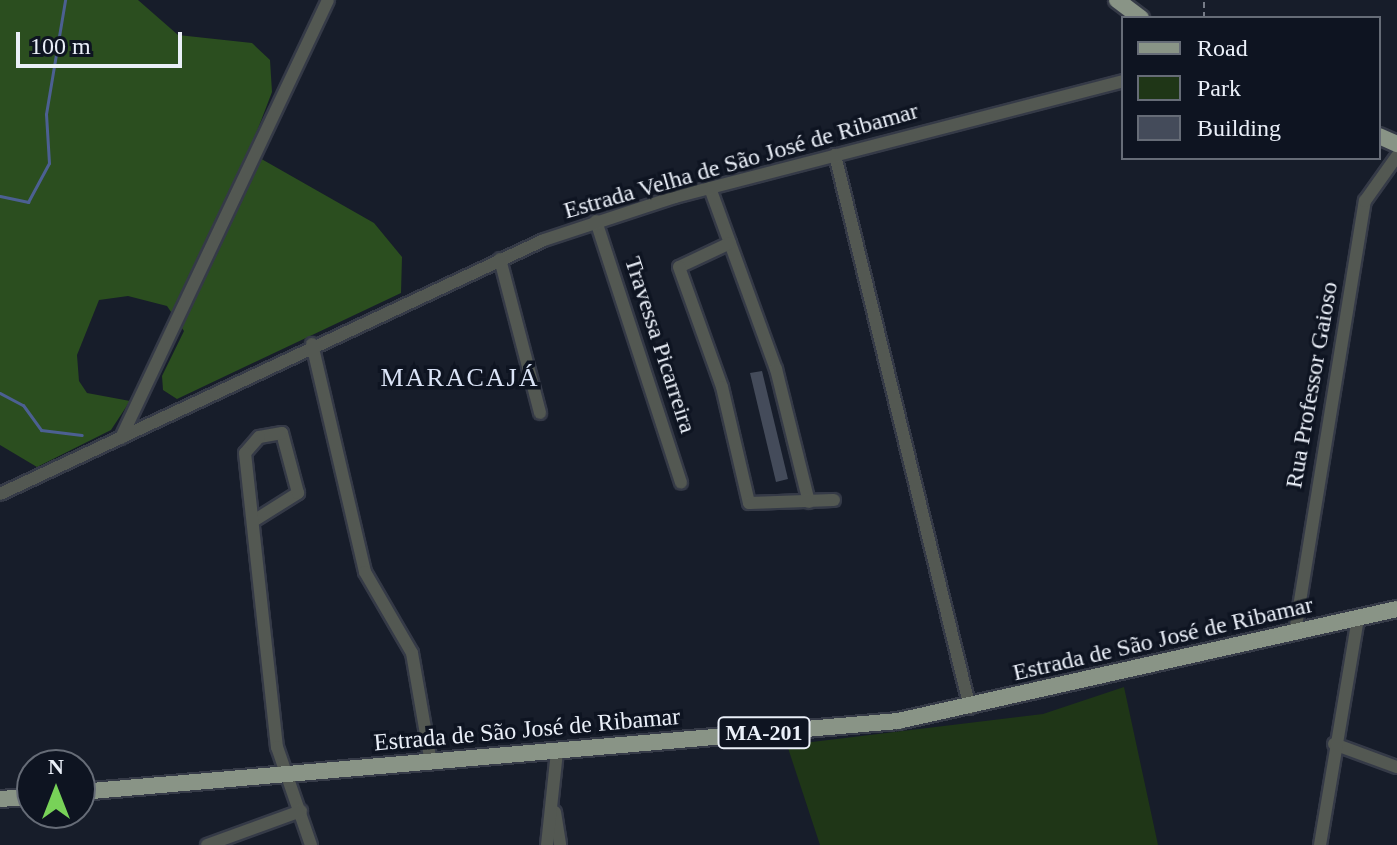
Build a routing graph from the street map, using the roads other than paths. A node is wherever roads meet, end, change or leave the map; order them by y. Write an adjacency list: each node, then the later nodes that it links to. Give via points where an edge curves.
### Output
1 (328, 0): 13 (street)
2 (1117, 0): 3 (main road)
3 (1138, 16)
4 (1121, 82): 5 (street, Estrada Velha de São José de Ribamar)
5 (835, 155): 7 (street, Estrada Velha de São José de Ribamar); 22 (street)
6 (1397, 156): 21 (street, Rua Professor Gaioso, via 1365,201)
7 (710, 188): 8 (street, Estrada Velha de São José de Ribamar); 9 (street)
8 (596, 221): 10 (street, Estrada Velha de São José de Ribamar); 14 (street, Travessa Picarreira)
9 (730, 243): 17 (street, via 776,369); 17 (street, via 679,267 722,387 749,503)
10 (500, 259): 11 (street, Estrada Velha de São José de Ribamar); 12 (street)
11 (314, 351): 13 (street, Estrada Velha de São José de Ribamar); 25 (street, via 365,572 412,653)
12 (540, 413)
13 (121, 438): 15 (street, Estrada Velha de São José de Ribamar)
14 (681, 483)
15 (0, 494)
16 (834, 500): 17 (street)
17 (809, 502)
18 (255, 520): 18 (street, via 298,493 282,433 246,447); 27 (street, via 277,747)
19 (1397, 609): 20 (main road, Estrada de São José de Ribamar / MA-201)
20 (1358, 618): 21 (main road, Estrada de São José de Ribamar / MA-201); 23 (street)
21 (1295, 632): 22 (main road, Estrada de São José de Ribamar / MA-201)
22 (970, 708): 24 (main road, Estrada de São José de Ribamar / MA-201, via 885,723)
23 (1334, 744): 26 (street); 35 (street)
24 (557, 752): 25 (main road, Estrada de São José de Ribamar / MA-201); 29 (street)
25 (431, 763): 27 (main road, Estrada de São José de Ribamar / MA-201)
26 (1397, 767)
27 (291, 774): 28 (main road, Estrada de São José de Ribamar / MA-201); 30 (street)
28 (96, 791)
29 (554, 805): 33 (street); 34 (street)
30 (301, 811): 31 (street); 32 (street)
31 (207, 845)
32 (311, 845)
33 (547, 845)
34 (560, 845)
35 (1320, 845)

